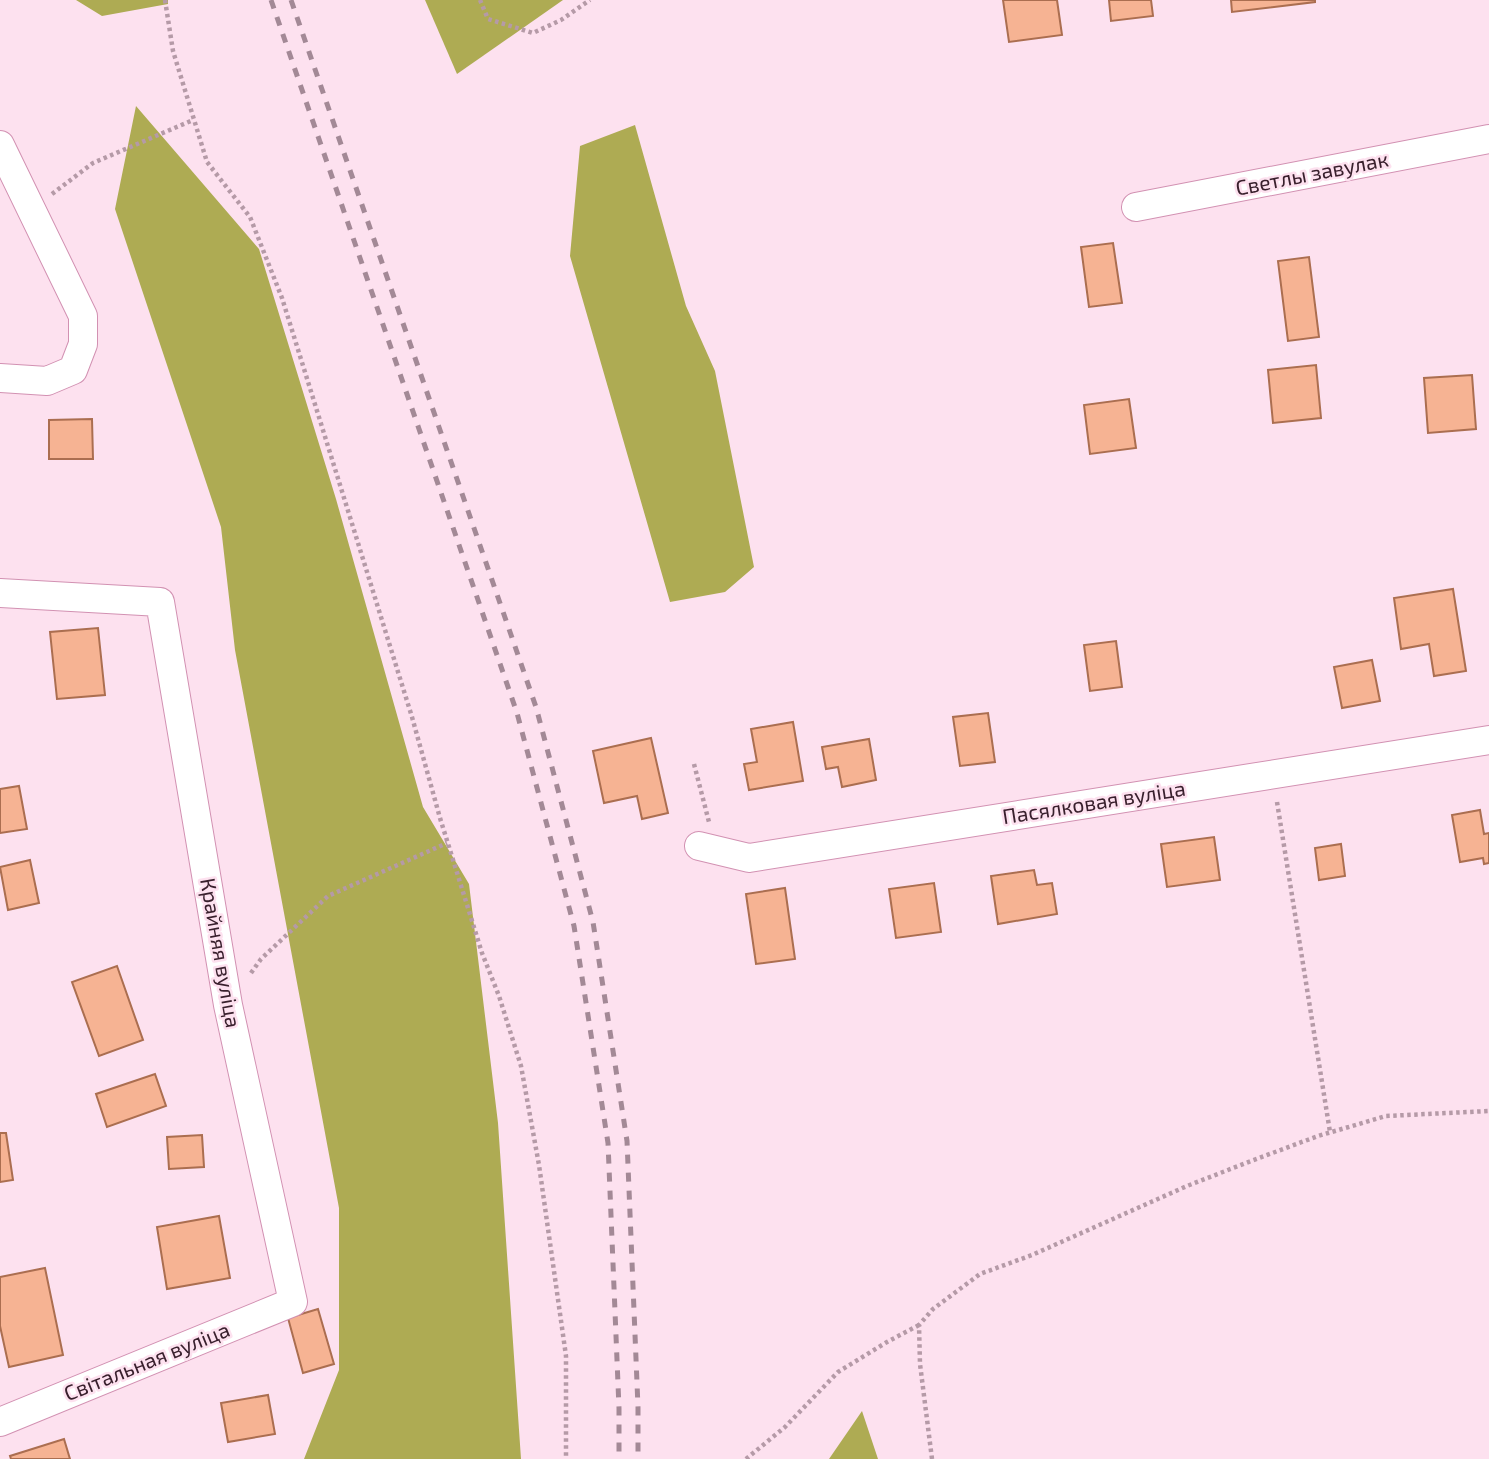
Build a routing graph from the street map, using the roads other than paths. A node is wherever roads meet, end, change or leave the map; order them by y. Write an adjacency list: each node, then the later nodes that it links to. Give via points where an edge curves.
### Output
1 (1489, 139): 3 (street, Светлы завулак)
2 (0, 145): 4 (street, via 83,316 83,344 73,370 47,381)
3 (1136, 207)
4 (0, 379)
5 (0, 593): 8 (street, Крайняя вуліца, via 160,603 228,1005)
6 (1489, 740): 7 (street, Пасялковая вуліца, via 748,858)
7 (708, 848)
8 (293, 1302): 9 (street, Світальная вуліца)
9 (0, 1422)

